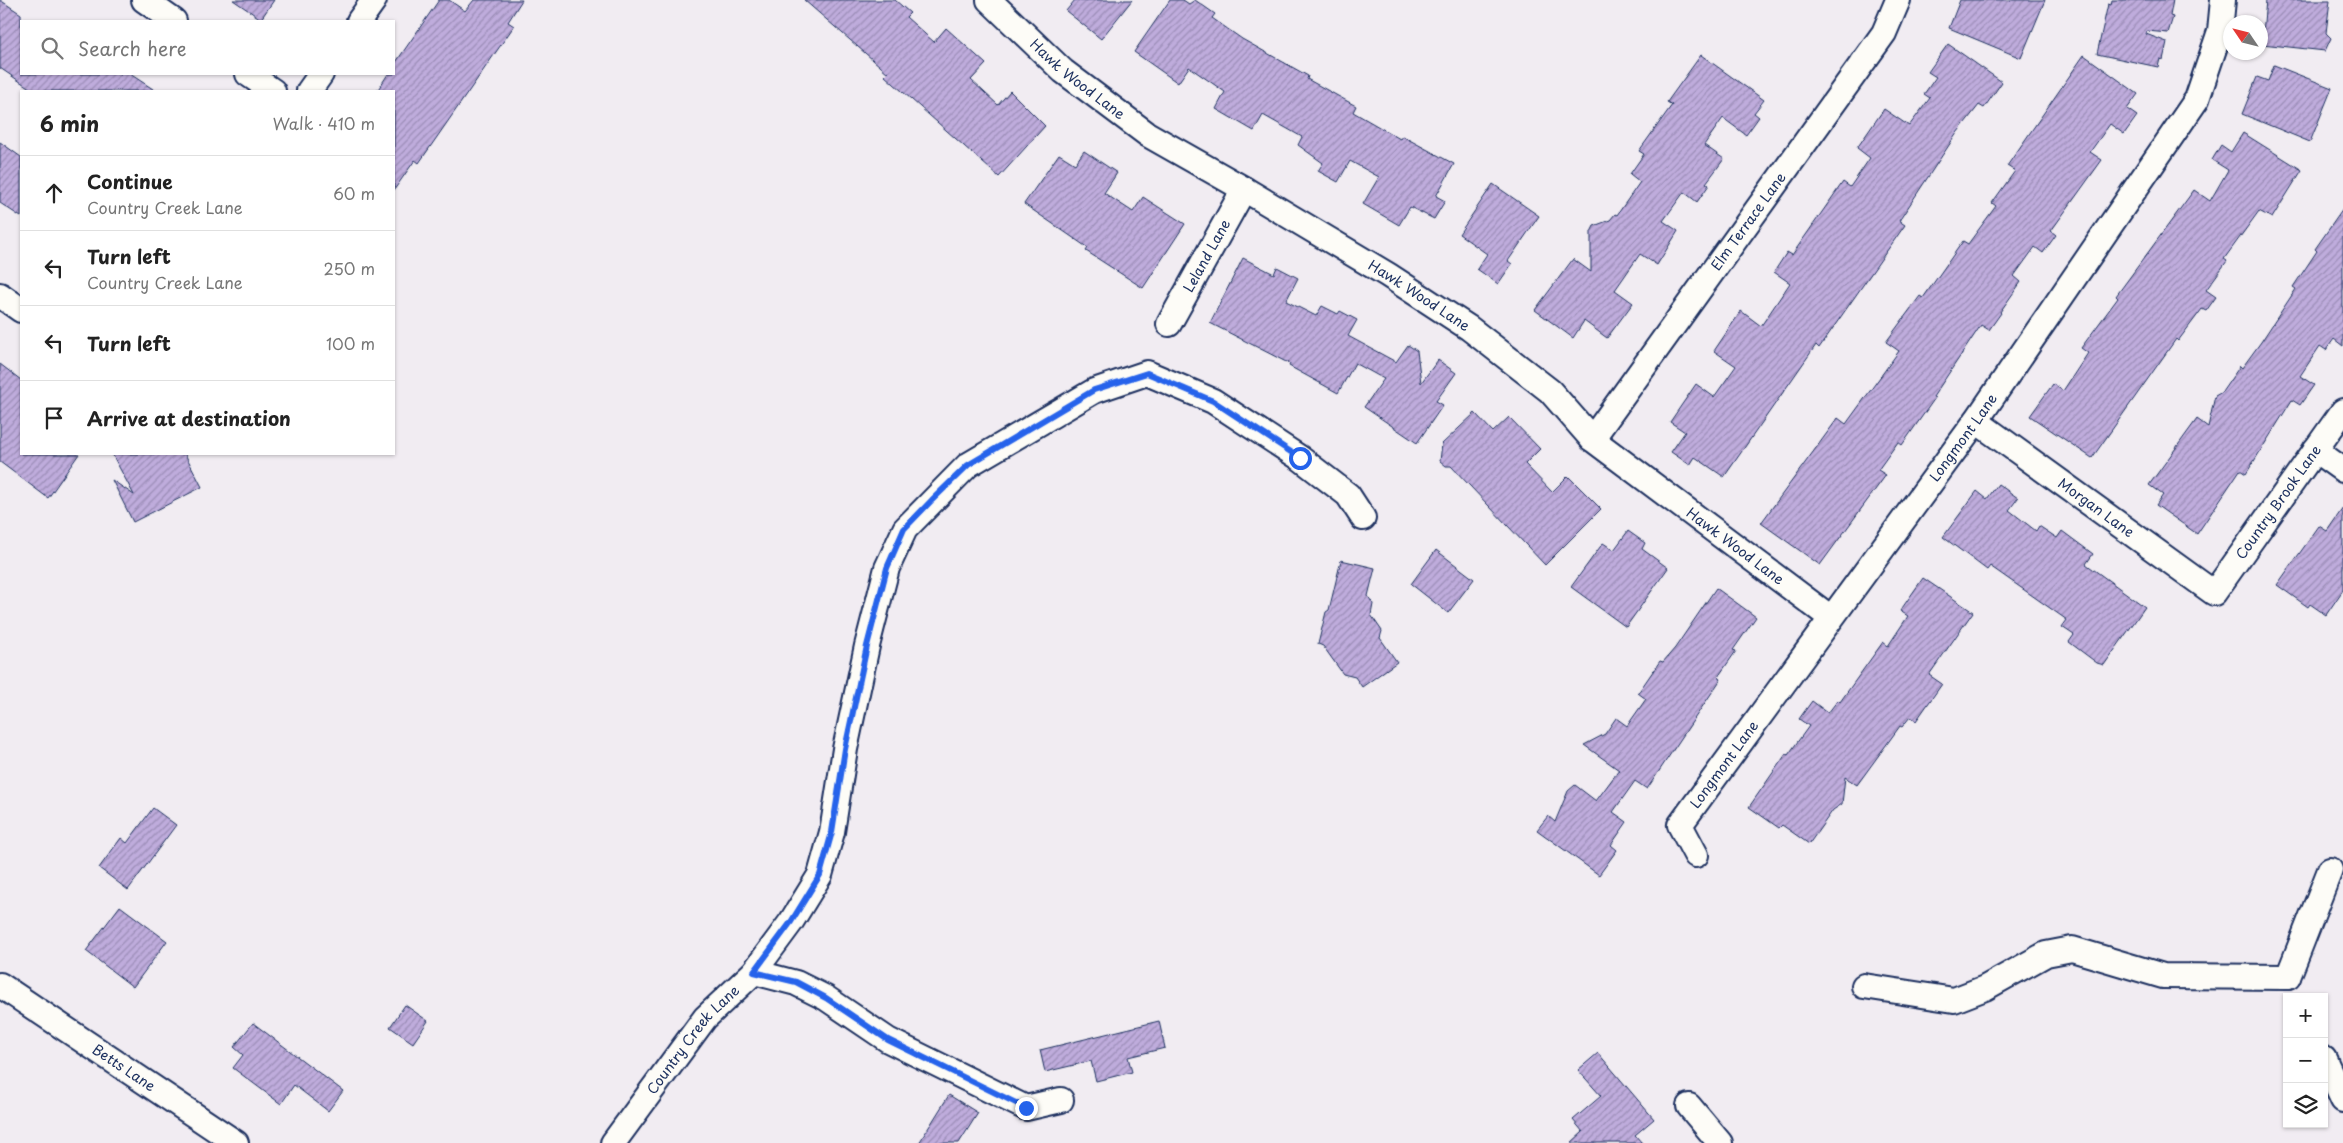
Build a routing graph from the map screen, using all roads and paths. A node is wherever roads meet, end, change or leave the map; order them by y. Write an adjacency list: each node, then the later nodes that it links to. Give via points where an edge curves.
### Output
1 (144, 0): 6 (street)
2 (374, 0): 7 (street)
3 (989, 0): 12 (street, Hawk Wood Lane, via 1063,71 1147,134)
4 (1898, 0): 18 (street, Elm Terrace Lane, via 1884,33)
5 (2222, 0): 17 (street, Longmont Lane, via 2220,31 2197,99)
6 (173, 20)
7 (360, 20)
8 (249, 75): 10 (street)
9 (320, 75): 11 (street)
10 (272, 90)
11 (310, 90)
12 (1244, 189): 15 (street, Leland Lane); 18 (street, Hawk Wood Lane, via 1388,275 1469,328 1550,391)
13 (0, 295): 14 (street)
14 (20, 309)
15 (1169, 324)
16 (2343, 411): 19 (street, Country Brook Lane)
17 (1976, 421): 22 (street, Morgan Lane); 23 (street, Longmont Lane)
18 (1592, 439): 23 (street, Hawk Wood Lane)
19 (2315, 450): 20 (street); 22 (street, Country Brook Lane)
20 (2343, 470)
21 (1363, 518): 26 (street, Country Creek Lane, via 1348,495 1300,458 1213,401 1147,373 1094,390 968,465 904,529 887,568 867,646 845,749 832,832 820,875)
22 (2214, 593)
23 (1831, 618): 24 (street, Longmont Lane, via 1680,826)
24 (1696, 855)
25 (2330, 870): 28 (street)
26 (754, 972): 31 (street, via 796,982 888,1040 1026,1108); 35 (street, Country Creek Lane, via 705,1018)
27 (1864, 986): 28 (street, via 1954,1000 1985,988 2046,954 2072,949 2163,976)
28 (2292, 987)
29 (6, 988): 34 (street, Betts Lane)
30 (2328, 1068): 32 (street)
31 (1061, 1100)
32 (2343, 1100)
33 (1688, 1106): 36 (street)
34 (236, 1143)
35 (613, 1143)
36 (1720, 1143)

